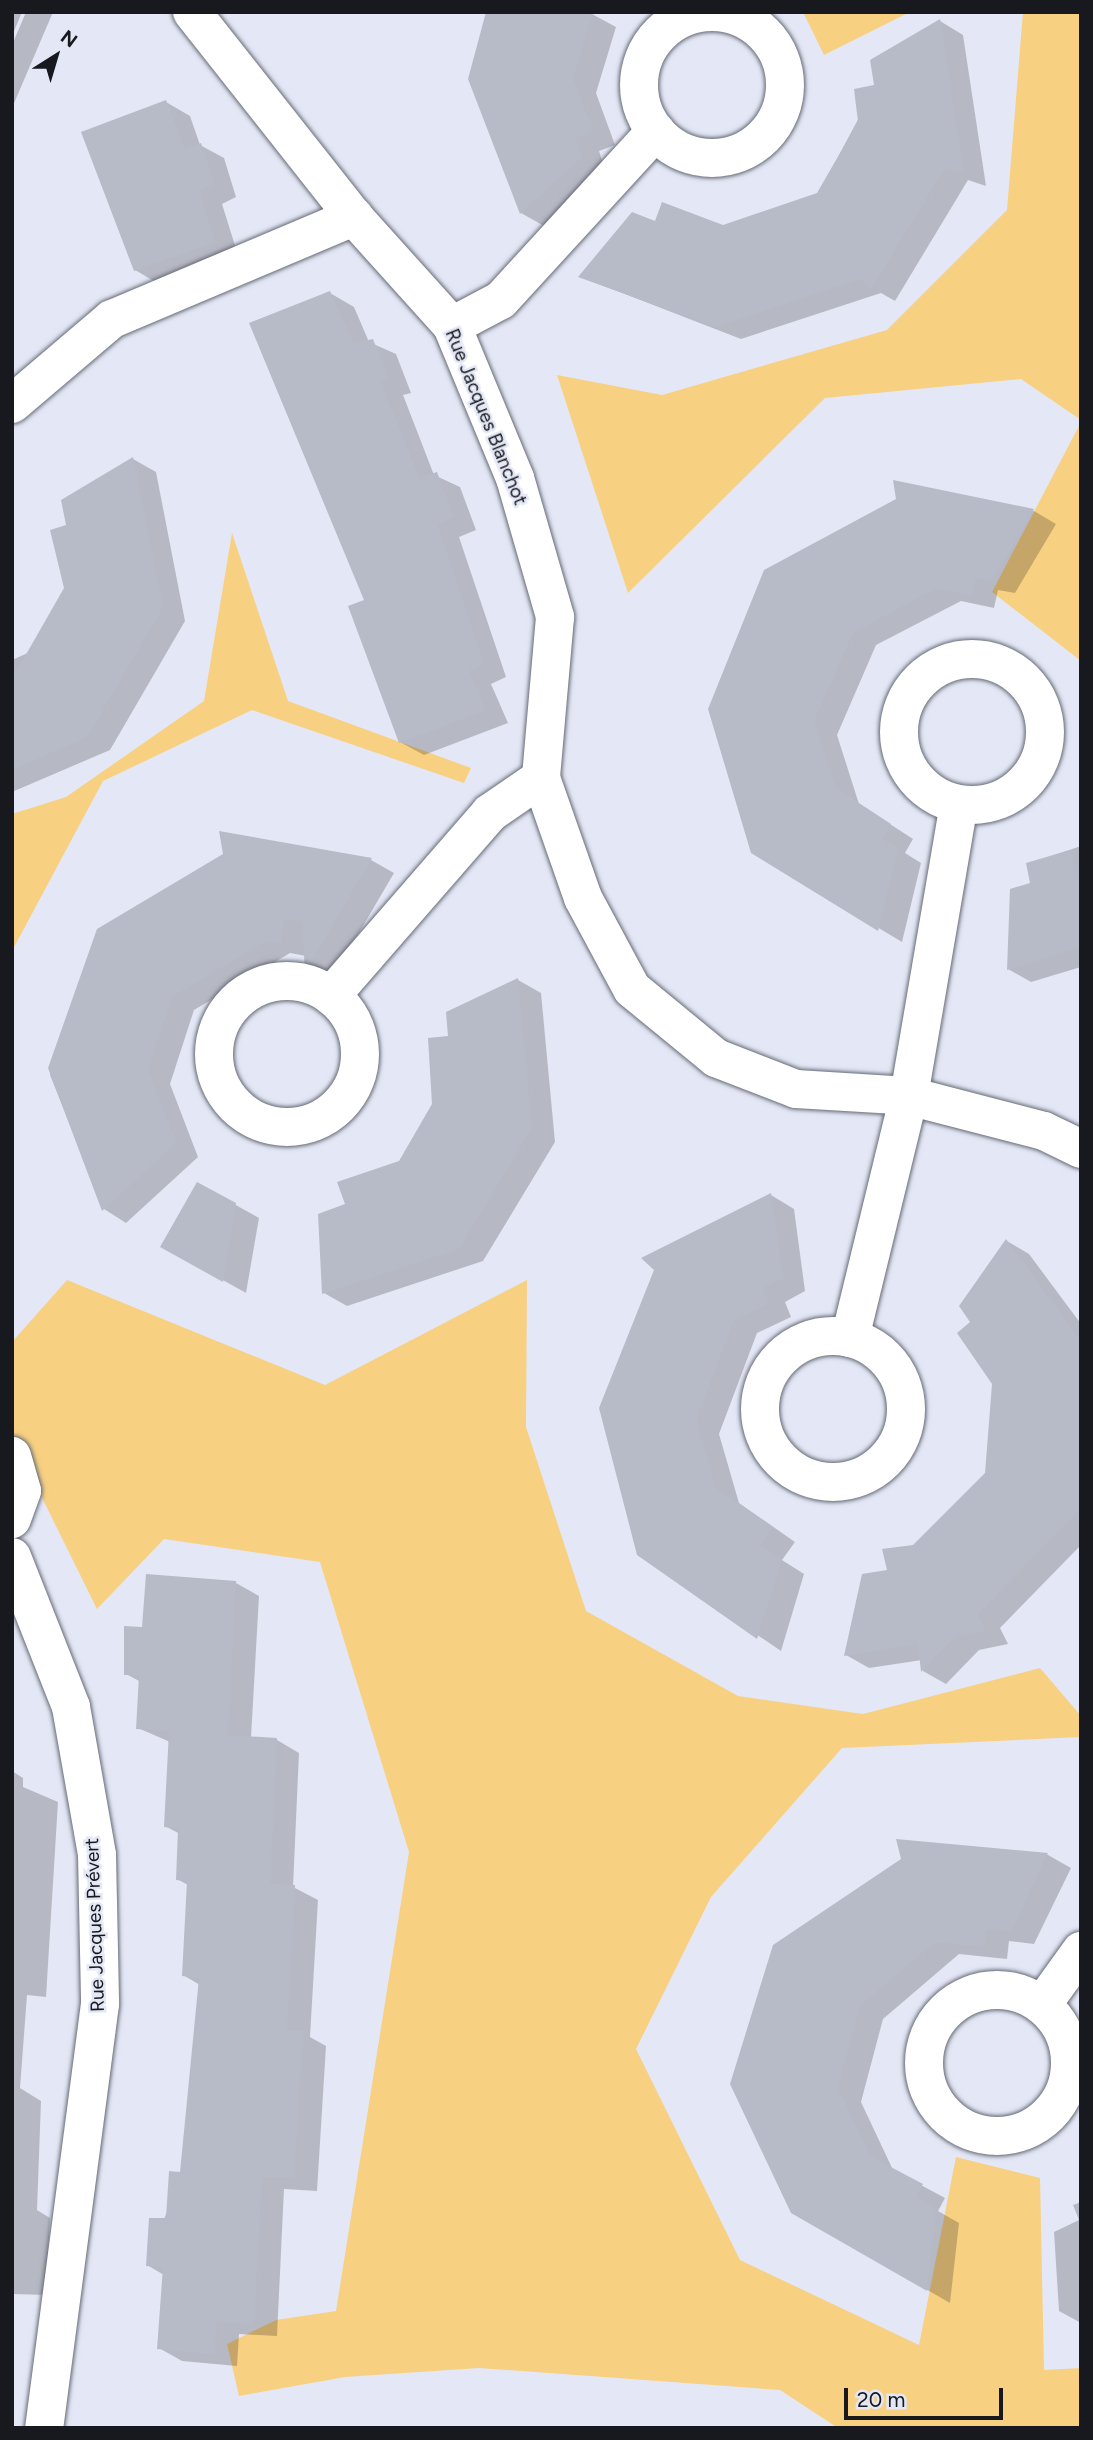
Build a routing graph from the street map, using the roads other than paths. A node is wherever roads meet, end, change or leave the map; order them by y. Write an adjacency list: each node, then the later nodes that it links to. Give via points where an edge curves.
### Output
1 (192, 12): 3 (street, Rue Jacques Blanchot)
2 (656, 131): 4 (street, via 501,300)
3 (354, 217): 4 (street, Rue Jacques Blanchot); 5 (street, via 112,319)
4 (452, 327): 6 (street, Rue Jacques Blanchot, via 514,478 555,617)
5 (12, 404)
6 (541, 778): 8 (street, via 491,813); 9 (street, Rue Jacques Blanchot, via 583,898 632,989 716,1058 796,1089)
7 (959, 805): 9 (street)
8 (331, 996)
9 (909, 1096): 10 (street, Rue Jacques Blanchot, via 1044,1131); 11 (street)
10 (1081, 1149)
11 (850, 1338)
12 (12, 1456): 13 (street, via 22,1491)
13 (12, 1520)
14 (12, 1558): 17 (street, Rue Jacques Prévert, via 71,1707 97,1855 100,2004)
15 (1081, 1951): 16 (street)
16 (1042, 2005)
17 (44, 2428)

